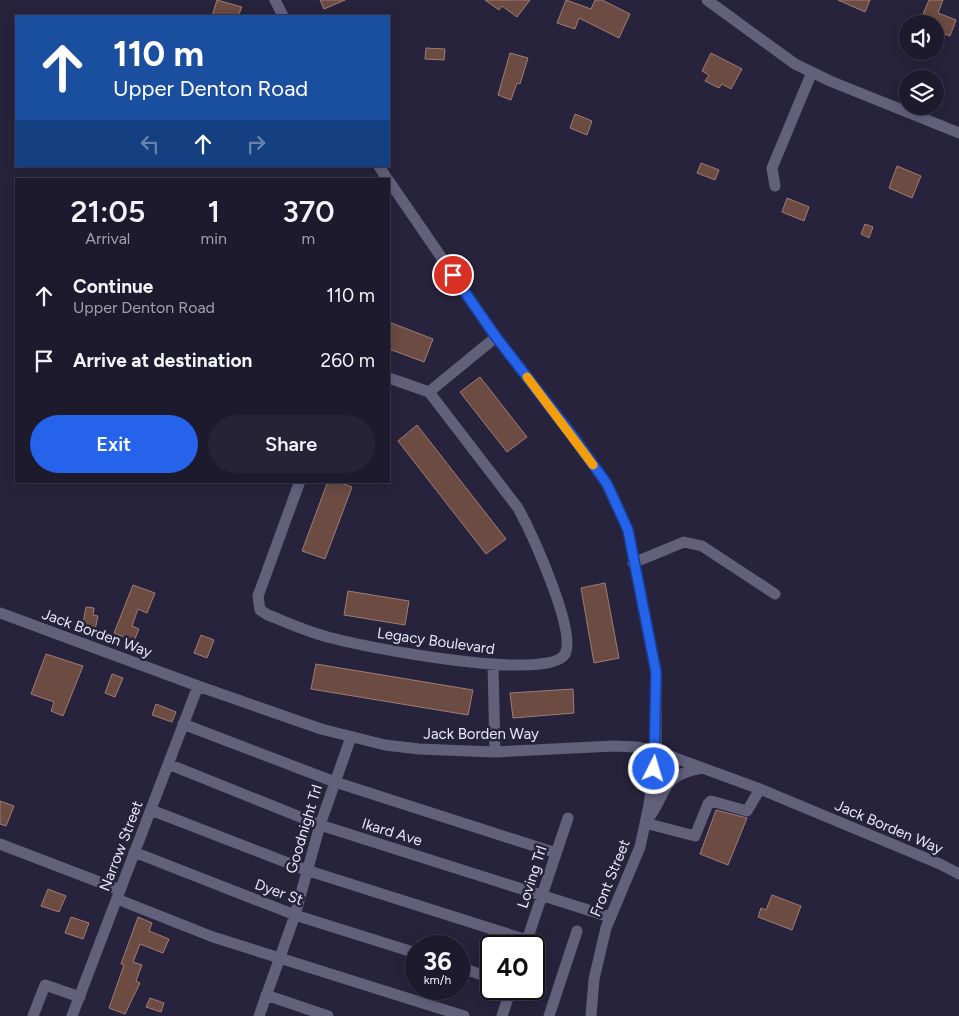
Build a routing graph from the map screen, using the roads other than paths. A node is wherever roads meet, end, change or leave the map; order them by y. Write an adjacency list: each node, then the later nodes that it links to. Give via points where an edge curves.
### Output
1 (275, 0): 3 (street)
2 (707, 0): 4 (street, via 795,64)
3 (282, 15)
4 (812, 72): 5 (street); 9 (street, via 772,168)
5 (959, 133)
6 (380, 167): 7 (street, Front Street)
7 (387, 178)
8 (390, 183): 10 (street, Front Street)
9 (775, 186)
10 (496, 337): 12 (street); 14 (street, Front Street, via 607,484 628,530)
11 (390, 378): 12 (street)
12 (429, 392): 17 (street, Legacy Boulevard, via 518,508 556,595 566,641 566,652 560,660 548,664)
13 (299, 483): 17 (street, Legacy Boulevard, via 258,596 260,610 351,643)
14 (633, 563): 15 (street, via 684,542 691,543 702,546); 21 (street, Front Street, via 656,672)
15 (775, 594)
16 (0, 613): 18 (street, Jack Borden Way)
17 (494, 665): 22 (street)
18 (198, 686): 19 (street, Narrow Street); 20 (street, Jack Borden Way)
19 (183, 724): 23 (street, Narrow Street); 25 (street)
20 (351, 737): 22 (street, Jack Borden Way, via 419,749); 25 (street, Goodnight Trl)
21 (656, 751): 22 (street, Jack Borden Way, via 614,746); 24 (street, Jack Borden Way); 29 (street, Front Street)
22 (495, 752)
23 (168, 764): 27 (street, Narrow Street); 30 (street, Ikard Ave)
24 (704, 768): 26 (street, Jack Borden Way); 29 (street, via 682,772 670,780 656,810)
25 (335, 782): 30 (street, Goodnight Trl); 33 (street)
26 (760, 788): 29 (street, via 747,811 708,804 695,836); 35 (street, Jack Borden Way)
27 (151, 810): 32 (street, Narrow Street); 34 (street)
28 (568, 818): 33 (street, Loving Trl)
29 (645, 823): 39 (street, Front Street, via 640,847)
30 (320, 825): 34 (street, Goodnight Trl); 37 (street, Ikard Ave)
31 (0, 844): 36 (street)
32 (134, 852): 36 (street, Narrow Street); 38 (street, Dyer St)
33 (556, 853): 37 (street, Loving Trl)
34 (306, 870): 38 (street, Goodnight Trl); 41 (street)
35 (959, 874)
36 (118, 895): 44 (street, via 213,937); 46 (street, Narrow Street)
37 (542, 895): 39 (street, Ikard Ave); 42 (street, Loving Trl)
38 (295, 915): 43 (street, Dyer St); 44 (street, Goodnight Trl)
39 (610, 917): 55 (street, Front Street, via 594,979)
40 (577, 931): 54 (street)
41 (502, 935)
42 (529, 935)
43 (405, 950)
44 (280, 958): 45 (street, Goodnight Trl); 52 (street)
45 (266, 995): 50 (street, Goodnight Trl); 51 (street)
46 (80, 997): 48 (street, via 45,985); 49 (street, Narrow Street)
47 (507, 1000): 53 (street)
48 (33, 1016)
49 (72, 1016)
50 (259, 1016)
51 (328, 1016)
52 (464, 1016)
53 (502, 1016)
54 (549, 1016)
55 (591, 1016)

